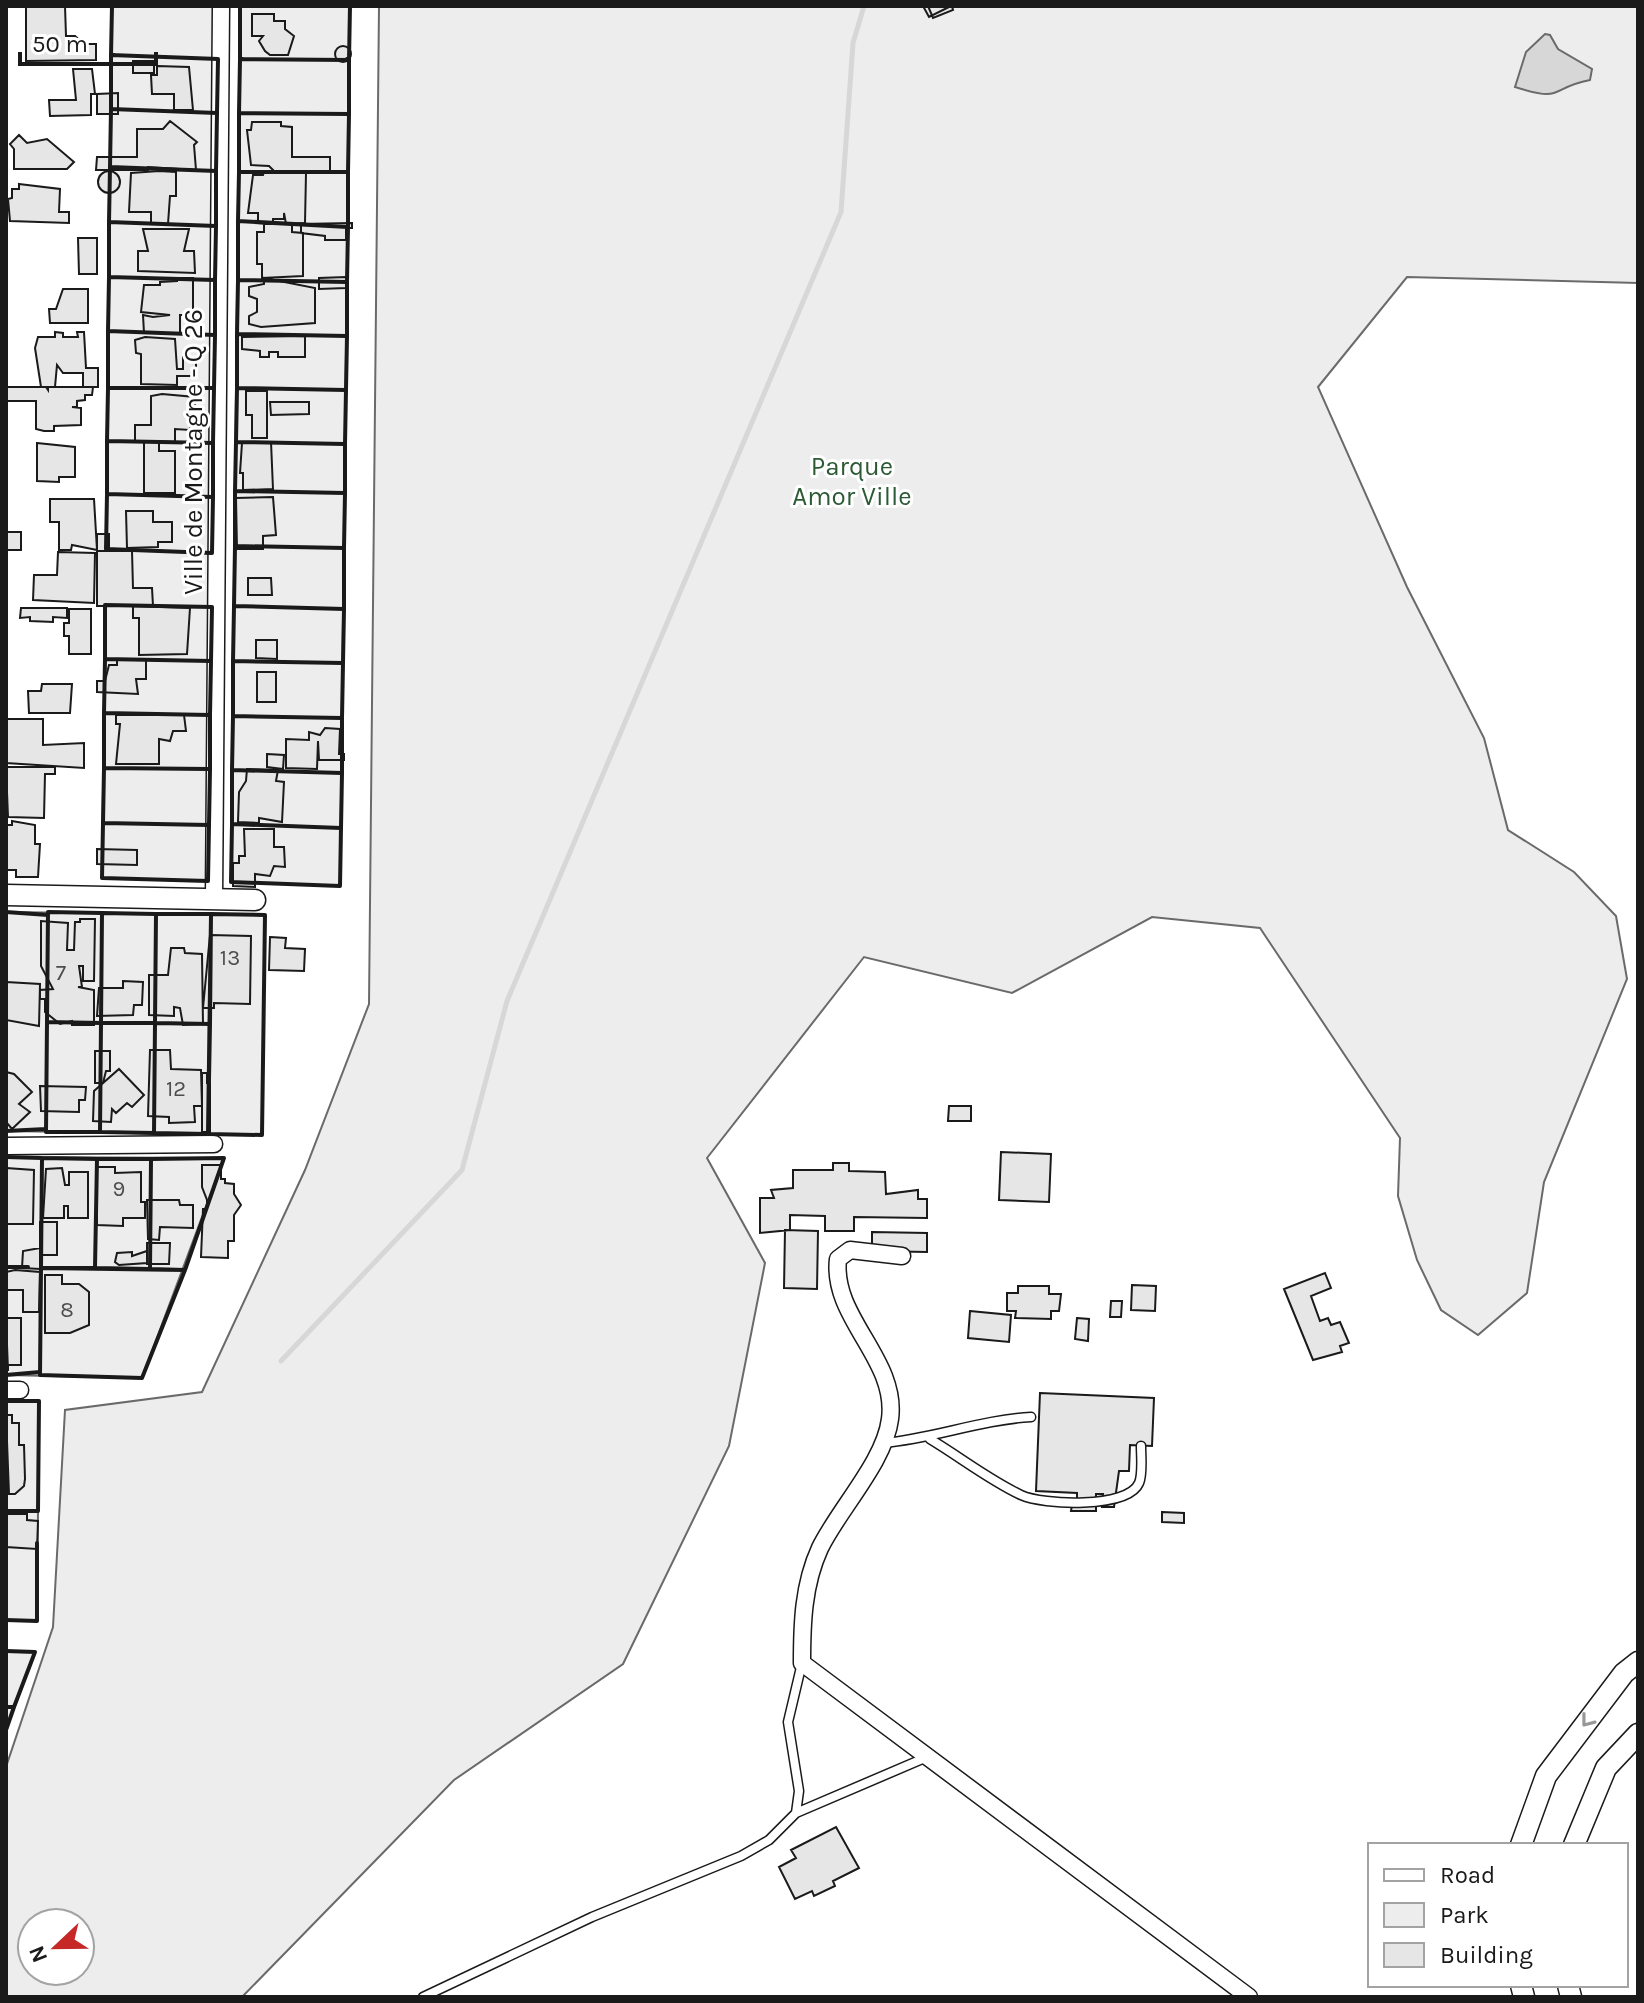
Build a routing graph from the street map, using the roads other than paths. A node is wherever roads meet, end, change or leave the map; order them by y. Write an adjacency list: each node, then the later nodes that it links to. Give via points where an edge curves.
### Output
1 (221, 6): 3 (street, Ville de Montagne - Q 26)
2 (6, 895): 3 (street)
3 (214, 899): 4 (street)
4 (255, 900)
5 (214, 1144): 6 (street)
6 (6, 1146)
7 (902, 1256): 10 (street, via 850,1250 838,1259 842,1297 887,1382 890,1418)
8 (1031, 1417): 9 (lane, via 989,1420)
9 (930, 1439): 10 (lane); 11 (lane, via 1023,1497 1057,1501 1102,1502 1131,1493 1140,1482)
10 (883, 1443): 13 (street, via 819,1550 801,1625)
11 (1141, 1446)
12 (1638, 1662): 17 (street, one-way to 17, via 1546,1776)
13 (802, 1663): 15 (street); 16 (lane, via 788,1722 799,1791)
14 (1638, 1734): 18 (street, via 1606,1768)
15 (927, 1757): 16 (lane); 20 (street)
16 (796, 1813): 19 (lane, via 769,1840 741,1856 592,1917)
17 (1522, 1843)
18 (1575, 1843)
19 (423, 1997)
20 (1249, 1997)

